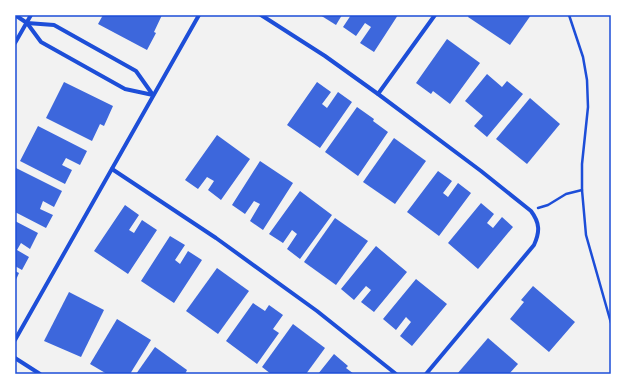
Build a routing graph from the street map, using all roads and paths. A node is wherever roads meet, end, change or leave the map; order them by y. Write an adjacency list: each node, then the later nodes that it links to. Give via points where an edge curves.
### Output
1 (15, 15): 7 (street)
2 (31, 15): 7 (street)
3 (199, 15): 10 (street)
4 (261, 15): 9 (street)
5 (435, 15): 9 (street)
6 (569, 15): 12 (path, via 583,57 587,80 588,106)
7 (27, 22): 8 (street); 10 (street, via 41,42 125,89); 10 (street, via 54,26 136,71)
8 (15, 43)
9 (378, 94): 13 (street)
10 (153, 95): 11 (street)
11 (112, 170): 15 (street); 18 (street, via 216,238 317,311)
12 (582, 190): 13 (path, via 566,194 548,205); 14 (path, via 586,235)
13 (531, 211): 19 (street, via 537,218 539,227 539,235 534,245)
14 (611, 323)
15 (15, 340)
16 (15, 358): 17 (street)
17 (40, 374)
18 (396, 374)
19 (426, 374)

